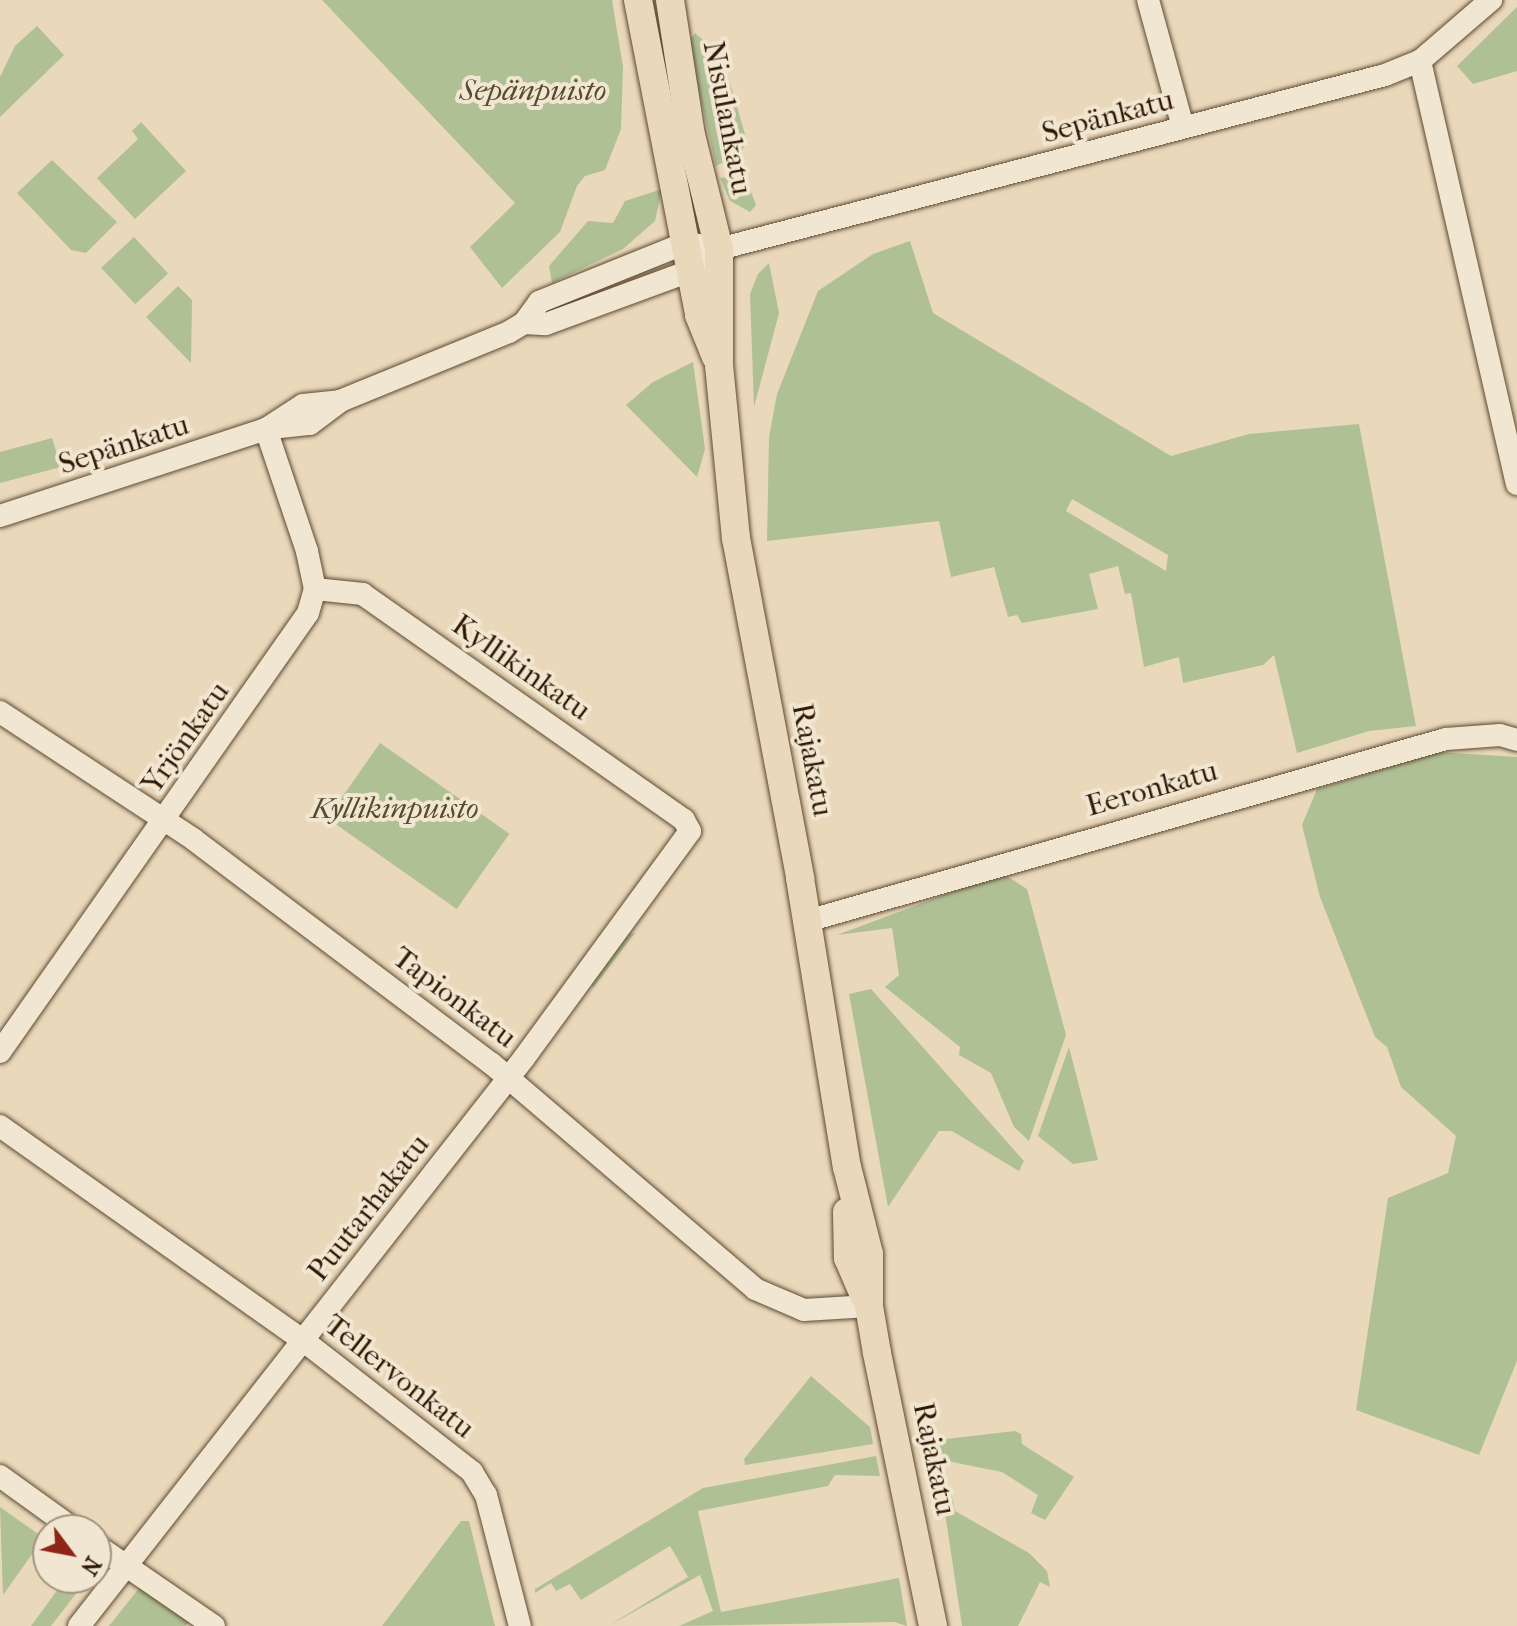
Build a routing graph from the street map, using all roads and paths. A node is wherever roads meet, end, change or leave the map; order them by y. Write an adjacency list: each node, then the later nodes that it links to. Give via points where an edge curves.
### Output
1 (638, 0): 8 (main road, Nisulankatu)
2 (670, 0): 7 (main road, Nisulankatu, via 691,135)
3 (1148, 0): 6 (street)
4 (1491, 0): 5 (street, Sepänkatu)
5 (1420, 61): 6 (street, Sepänkatu); 11 (street)
6 (1183, 127): 7 (street, Sepänkatu)
7 (719, 249): 8 (street, Sepänkatu); 9 (main road, Rajakatu)
8 (688, 257): 9 (main road, Rajakatu, via 699,315); 10 (street, Sepänkatu, via 539,302 524,323 340,401 310,424)
9 (719, 365): 18 (main road, Rajakatu, via 736,538)
10 (266, 429): 12 (street, Sepänkatu); 13 (street)
11 (1517, 484)
12 (0, 516)
13 (315, 589): 16 (street, Yrjönkatu, via 308,613); 17 (street, Kyllikinkatu, via 363,594)
14 (0, 712): 16 (street, Tapionkatu)
15 (1517, 740): 18 (street, Eeronkatu, via 1500,735 1446,739)
16 (166, 820): 19 (street, Yrjönkatu); 20 (street, Tapionkatu)
17 (684, 820): 20 (street, Puutarhakatu, via 690,831 686,842)
18 (807, 921): 22 (main road, Rajakatu, via 847,1167 848,1258)
19 (0, 1052)
20 (509, 1077): 22 (street, Tapionkatu, via 755,1289 804,1310); 23 (street, Puutarhakatu)
21 (0, 1126): 23 (street, Tellervonkatu)
22 (869, 1306): 31 (main road, Rajakatu)
23 (304, 1341): 27 (street, Puutarhakatu); 30 (street, Tellervonkatu, via 472,1472 486,1495)
24 (0, 1476): 25 (street)
25 (53, 1514)
26 (112, 1556): 27 (street)
27 (127, 1567): 28 (street, Puutarhakatu); 29 (street)
28 (79, 1626)
29 (214, 1626)
30 (520, 1626)
31 (933, 1626)

